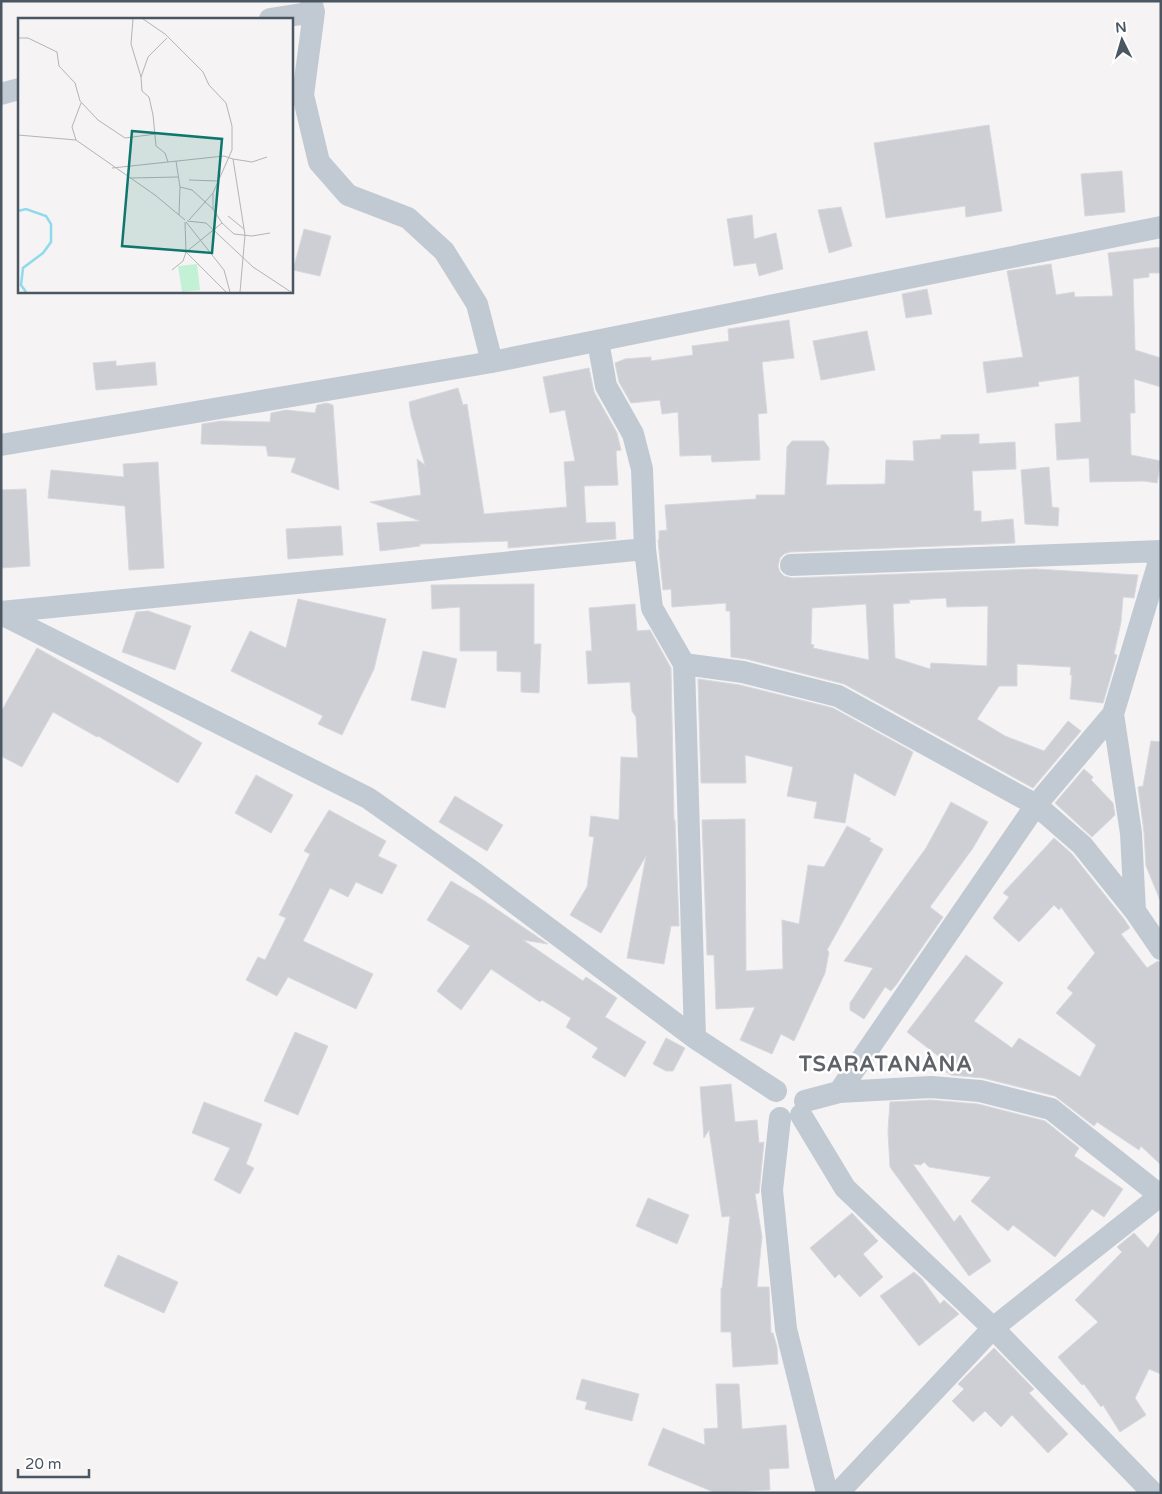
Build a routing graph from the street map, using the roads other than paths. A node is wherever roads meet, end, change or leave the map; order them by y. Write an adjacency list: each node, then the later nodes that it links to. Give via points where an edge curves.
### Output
1 (313, 7): 2 (street); 7 (street, via 304,95 318,162 348,195 408,218 444,251 477,304)
2 (274, 18)
3 (18, 89): 4 (street)
4 (1, 94)
5 (1161, 227): 6 (street)
6 (598, 341): 7 (street); 9 (street, via 606,386 633,434 642,469)
7 (492, 362): 8 (street)
8 (1, 445)
9 (645, 549): 13 (street); 14 (street, via 652,608)
10 (1161, 551): 12 (street)
11 (1161, 555): 15 (street)
12 (790, 565)
13 (1, 613): 19 (street, via 368,798 476,874)
14 (684, 664): 16 (street, via 744,672 838,696); 19 (street)
15 (1113, 714): 16 (street); 17 (street, via 1131,833)
16 (1036, 805): 17 (street, via 1082,845); 21 (street)
17 (1135, 911): 18 (street)
18 (1161, 949)
19 (695, 1038): 20 (street)
20 (776, 1091): 22 (street, via 771,1105 774,1112); 22 (street, via 790,1086 803,1094)
21 (838, 1092): 22 (street); 23 (street, via 931,1087 980,1091 1051,1109)
22 (795, 1111): 24 (street, via 845,1188); 25 (street, via 772,1190 786,1329)
23 (1160, 1196): 24 (street)
24 (993, 1328): 26 (street); 27 (street)
25 (828, 1493)
26 (838, 1493)
27 (1153, 1493)

